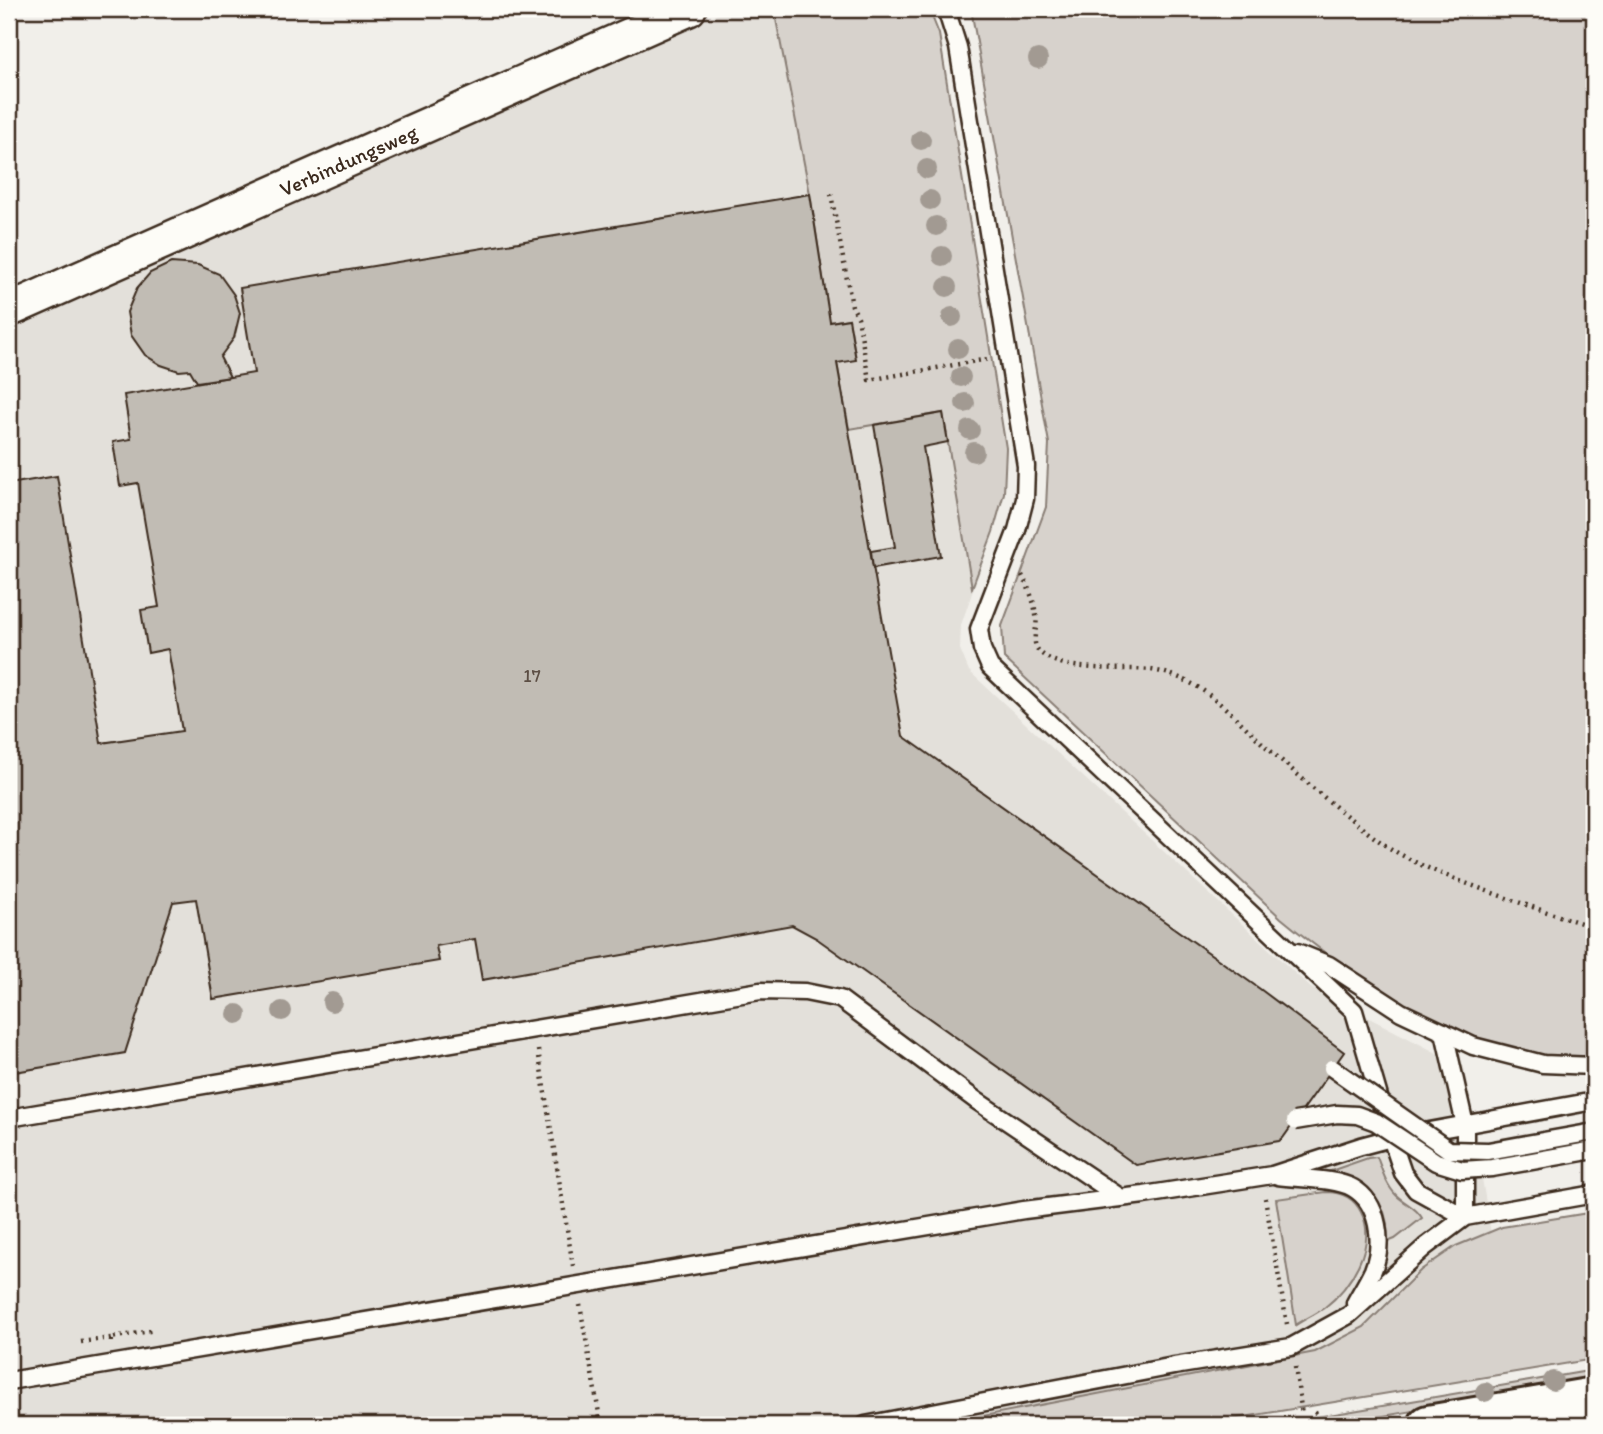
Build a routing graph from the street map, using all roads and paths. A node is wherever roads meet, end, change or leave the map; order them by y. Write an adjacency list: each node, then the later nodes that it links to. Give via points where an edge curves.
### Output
1 (689, 9): 4 (street, Verbindungsweg)
2 (946, 9): 5 (lane, via 958,47)
3 (831, 194): 5 (path, via 869,380)
4 (9, 310)
5 (1009, 355): 6 (lane, via 1026,466 1025,499)
6 (1009, 552): 7 (path, via 1031,591 1035,647 1043,655 1061,663 1153,671 1198,687 1380,842 1437,872); 8 (lane, via 979,629 990,667)
7 (1594, 927)
8 (1288, 948): 10 (lane, via 1329,965 1401,1012); 13 (lane, via 1354,1011)
9 (535, 1029): 15 (lane); 24 (lane, via 760,991 840,999 977,1101); 26 (path)
10 (1444, 1032): 11 (lane, via 1473,1046 1544,1064); 17 (lane)
11 (1594, 1066)
12 (1332, 1068): 18 (lane, bridge, via 1449,1150 1488,1151)
13 (1378, 1094): 19 (lane); 20 (lane, via 1378,1113)
14 (1594, 1101): 17 (lane)
15 (9, 1118)
16 (1295, 1121): 21 (lane, bridge, via 1357,1115 1376,1122 1436,1162 1462,1170)
17 (1465, 1125): 19 (lane); 25 (lane)
18 (1594, 1132)
19 (1391, 1138): 20 (lane); 25 (lane, via 1403,1173 1416,1190)
20 (1361, 1146): 22 (lane)
21 (1594, 1150)
22 (1267, 1176): 24 (lane); 27 (lane, via 1352,1187 1371,1203 1377,1224 1374,1268); 30 (path)
23 (1594, 1194): 25 (lane)
24 (1121, 1198): 26 (lane)
25 (1465, 1217): 27 (lane)
26 (577, 1285): 31 (lane); 35 (path)
27 (1349, 1315): 30 (lane)
28 (111, 1338): 29 (path)
29 (81, 1342)
30 (1292, 1346): 34 (path); 36 (lane)
31 (9, 1381)
32 (1594, 1397): 38 (main road)
33 (1315, 1412): 37 (path)
34 (1302, 1414)
35 (601, 1425)
36 (865, 1425)
37 (1323, 1425)
38 (1429, 1425)

